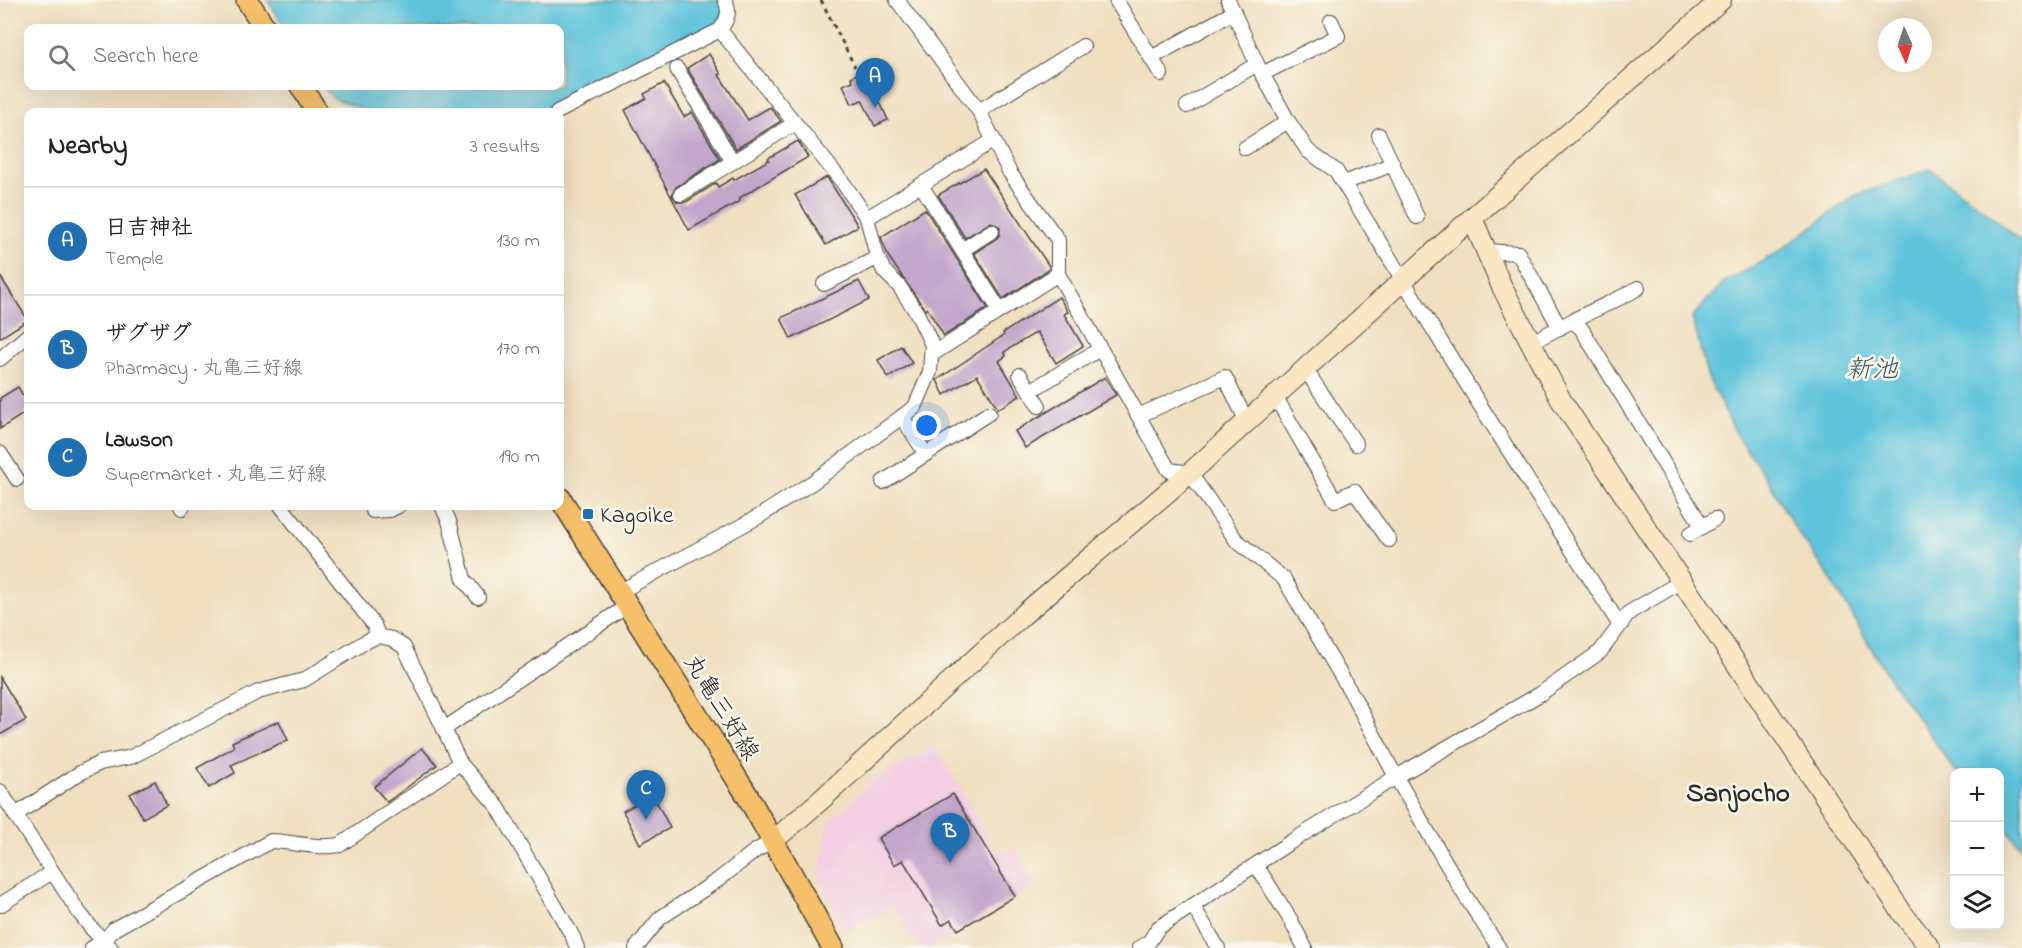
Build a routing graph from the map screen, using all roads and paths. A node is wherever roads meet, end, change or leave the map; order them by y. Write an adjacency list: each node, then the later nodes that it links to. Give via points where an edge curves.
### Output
1 (247, 0): 9 (main road)
2 (725, 0): 10 (street, via 728,18)
3 (821, 0): 13 (path)
4 (897, 0): 23 (street)
5 (1116, 0): 12 (street)
6 (1717, 1): 36 (street)
7 (1231, 6): 12 (street); 15 (street)
8 (1331, 21): 15 (street, via 1338,36)
9 (262, 24)
10 (720, 30): 22 (street); 25 (street)
11 (1083, 46): 17 (street)
12 (1151, 58): 16 (street)
13 (855, 67)
14 (677, 69): 29 (street)
15 (1260, 69): 20 (street); 24 (street)
16 (1161, 74)
17 (1030, 79): 19 (street); 23 (street)
18 (303, 90): 21 (main road)
19 (1039, 92)
20 (1187, 106)
21 (315, 108)
22 (564, 108)
23 (979, 111): 27 (street)
24 (1288, 121): 28 (street); 31 (street, via 1308,151 1336,171)
25 (795, 123): 29 (street); 35 (street)
26 (1379, 135): 30 (street)
27 (994, 140): 32 (street); 41 (street, via 1010,173 1058,240)
28 (1245, 148)
29 (733, 162): 33 (street)
30 (1392, 164): 31 (street); 34 (street)
31 (1344, 183): 42 (street)
32 (921, 185): 35 (street); 38 (street)
33 (681, 194)
34 (1417, 217)
35 (867, 218): 40 (street)
36 (1472, 218): 39 (street); 42 (street)
37 (992, 231): 38 (street)
38 (962, 250): 45 (street)
39 (1486, 250): 46 (street, via 1518,253); 48 (street)
40 (878, 258): 43 (street); 50 (street, via 917,313 932,345)
41 (1058, 274): 45 (street); 49 (street)
42 (1404, 280): 52 (street); 79 (street)
43 (824, 284)
44 (1638, 288): 46 (street)
45 (1000, 311): 50 (street)
46 (1566, 325): 48 (street); 73 (street, via 1581,328)
47 (24, 338): 51 (street)
48 (1530, 343): 76 (street, via 1561,400)
49 (1100, 349): 54 (street); 58 (street)
50 (931, 355): 59 (street, via 930,372 915,407)
51 (0, 358)
52 (1305, 369): 55 (street); 61 (street)
53 (1020, 375): 54 (street)
54 (1030, 391): 56 (street)
55 (1275, 396): 60 (street); 75 (street, via 1335,500 1354,491)
56 (1039, 406)
57 (989, 413): 63 (street)
58 (1138, 416): 60 (street, via 1225,377); 64 (street, via 1168,470)
59 (902, 417): 63 (street); 78 (street, via 813,482)
60 (1247, 422): 64 (street)
61 (1356, 444)
62 (0, 453): 65 (street)
63 (926, 454): 66 (street)
64 (1190, 473): 83 (street, via 1236,540 1284,579); 86 (street, via 1024,614)
65 (17, 479)
66 (883, 482)
67 (564, 504): 78 (main road, 丸亀三好線)
68 (284, 510): 80 (street, via 374,625)
69 (378, 510): 71 (street)
70 (444, 510): 77 (street, via 464,579)
71 (373, 511)
72 (1715, 519): 73 (street)
73 (1702, 526): 74 (street)
74 (1690, 534)
75 (1389, 540)
76 (1682, 581): 79 (street, via 1630,612); 99 (street, via 1903,914)
77 (478, 597)
78 (623, 599): 81 (street); 86 (main road, 丸亀三好線)
79 (1619, 624): 83 (street, via 1600,652 1540,694)
80 (378, 636): 81 (street, via 404,647); 85 (street, via 304,680 258,692 131,757 100,763)
81 (444, 729): 82 (street)
82 (460, 763): 91 (street, via 340,845 323,848 271,841 114,929); 92 (street, via 498,807)
83 (1396, 777): 87 (street); 98 (street)
84 (0, 791): 85 (street)
85 (9, 815): 88 (street)
86 (773, 841): 93 (street, via 660,918); 94 (main road, 丸亀三好線)
87 (1256, 865): 90 (street); 97 (street)
88 (52, 872): 89 (street); 91 (street)
89 (0, 905)
90 (1193, 906): 95 (street, via 1158,928 1149,942); 96 (street)
91 (102, 946)
92 (577, 948)
93 (636, 948)
94 (833, 948)
95 (1139, 948)
96 (1218, 948)
97 (1305, 948)
98 (1499, 948)
99 (1930, 948)

